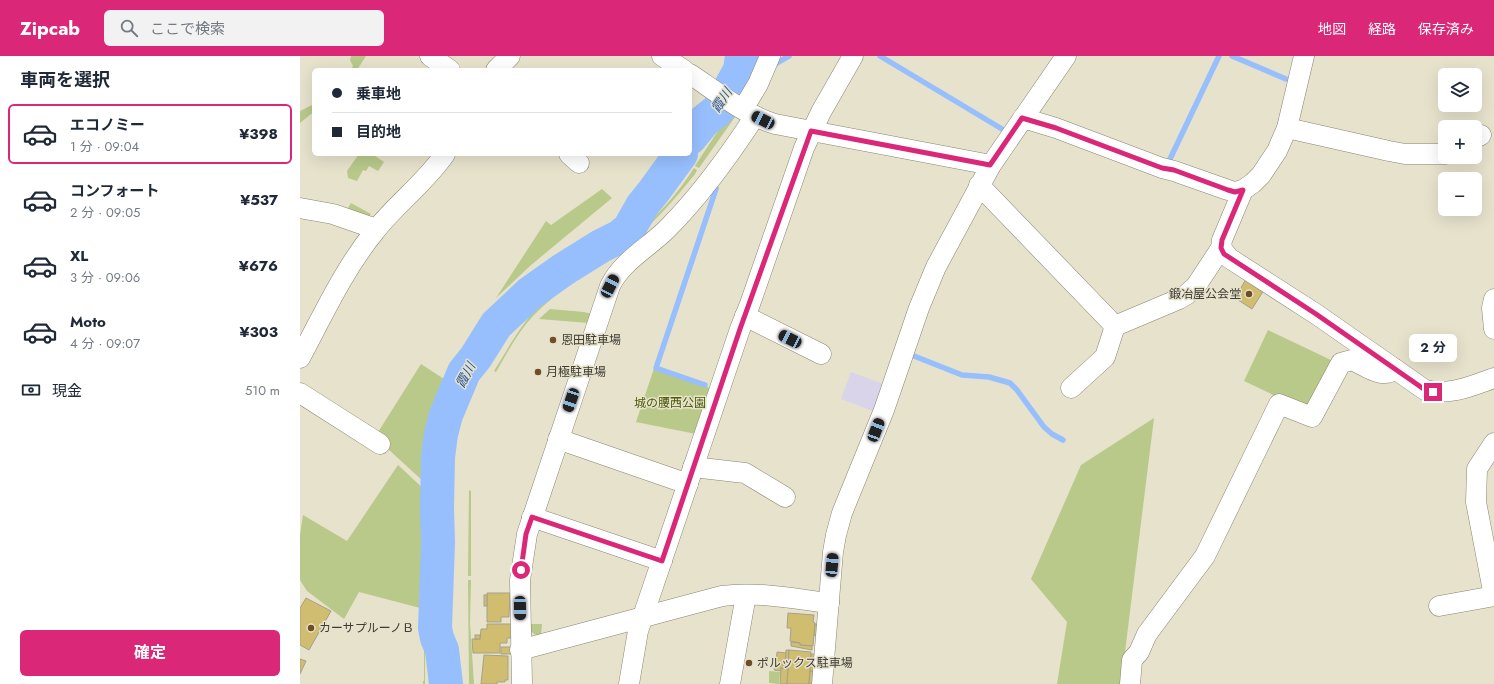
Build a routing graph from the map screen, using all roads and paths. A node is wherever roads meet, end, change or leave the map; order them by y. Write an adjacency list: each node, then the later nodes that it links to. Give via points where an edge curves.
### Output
1 (430, 56): 8 (street)
2 (510, 56): 9 (street)
3 (662, 56): 10 (street)
4 (770, 56): 12 (street)
5 (853, 56): 15 (street)
6 (1066, 56): 13 (street)
7 (1304, 56): 14 (street)
8 (447, 68)
9 (498, 68)
10 (681, 68)
11 (697, 79): 12 (street)
12 (746, 111): 15 (street, via 775,124); 34 (street, via 721,166 661,235 624,266 613,279)
13 (1022, 118): 18 (street); 20 (street, via 1228,190)
14 (1287, 128): 16 (street, via 1405,154); 20 (street, via 1277,151 1261,175)
15 (811, 131): 18 (street); 25 (street)
16 (1438, 154)
17 (443, 156): 22 (street)
18 (990, 165): 19 (street)
19 (979, 184): 26 (street); 43 (street, via 925,292 884,410 840,518 834,544)
20 (1243, 190): 23 (street)
21 (300, 208): 22 (street, via 332,214)
22 (376, 229): 29 (street, via 350,266)
23 (1221, 248): 26 (street, via 1196,286 1186,295); 30 (street, via 1229,258)
24 (1494, 299): 27 (street)
25 (745, 316): 28 (street); 37 (street)
26 (1115, 326): 32 (street, via 1105,357)
27 (1494, 329)
28 (821, 354)
29 (300, 358)
30 (1395, 368): 31 (street, via 1425,390 1433,392 1458,390); 51 (street, via 1390,373 1382,374 1352,360 1341,363 1312,417 1279,404 1205,556 1147,634 1139,652 1132,660)
31 (1494, 378)
32 (1071, 388)
33 (300, 393): 35 (street)
34 (558, 439): 37 (street); 39 (street)
35 (380, 444)
36 (1494, 444): 42 (street, via 1477,469 1476,502)
37 (691, 475): 38 (street, via 745,473); 40 (street)
38 (785, 497)
39 (532, 517): 40 (street); 46 (street, via 526,534 520,580)
40 (662, 561): 45 (street)
41 (746, 595): 43 (street); 45 (street, via 722,596); 49 (street)
42 (1494, 596): 44 (street)
43 (829, 602): 50 (street)
44 (1439, 606)
45 (644, 616): 46 (street); 48 (street, via 638,631)
46 (520, 650): 47 (street)
47 (522, 684)
48 (629, 684)
49 (730, 684)
50 (822, 684)
51 (1130, 684)

